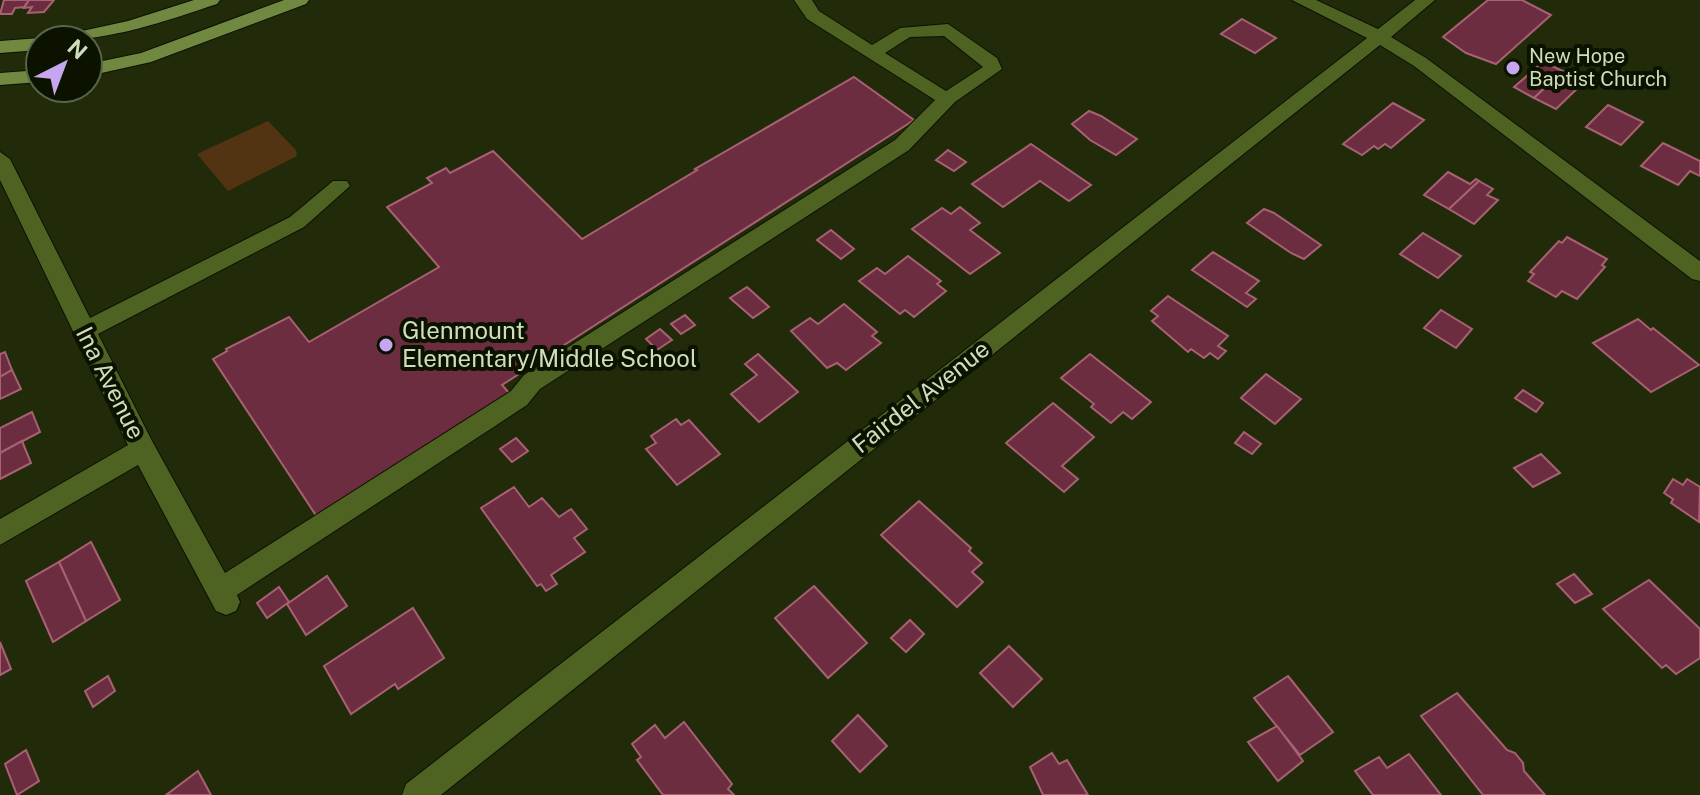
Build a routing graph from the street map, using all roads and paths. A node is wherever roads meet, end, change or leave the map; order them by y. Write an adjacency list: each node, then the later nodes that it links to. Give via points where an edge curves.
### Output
1 (211, 0): 6 (main road)
2 (300, 0): 11 (main road, via 145,58)
3 (803, 0): 10 (street, via 813,15)
4 (1301, 0): 7 (street)
5 (1426, 0): 7 (street, Fairdel Avenue)
6 (104, 32)
7 (1378, 36): 17 (street, via 1464,94); 21 (street, Fairdel Avenue)
8 (24, 45): 9 (main road)
9 (0, 47)
10 (874, 52): 14 (street); 14 (street, via 906,32 948,30 993,69)
11 (104, 67)
12 (24, 77): 13 (main road)
13 (0, 79)
14 (948, 98): 19 (street, Ina Avenue, via 902,145 532,382 519,398 223,598)
15 (0, 159): 18 (street, Ina Avenue)
16 (340, 186): 18 (street, via 297,222)
17 (1700, 273)
18 (84, 331): 19 (street, Ina Avenue)
19 (143, 449): 20 (street)
20 (0, 533)
21 (417, 795)

